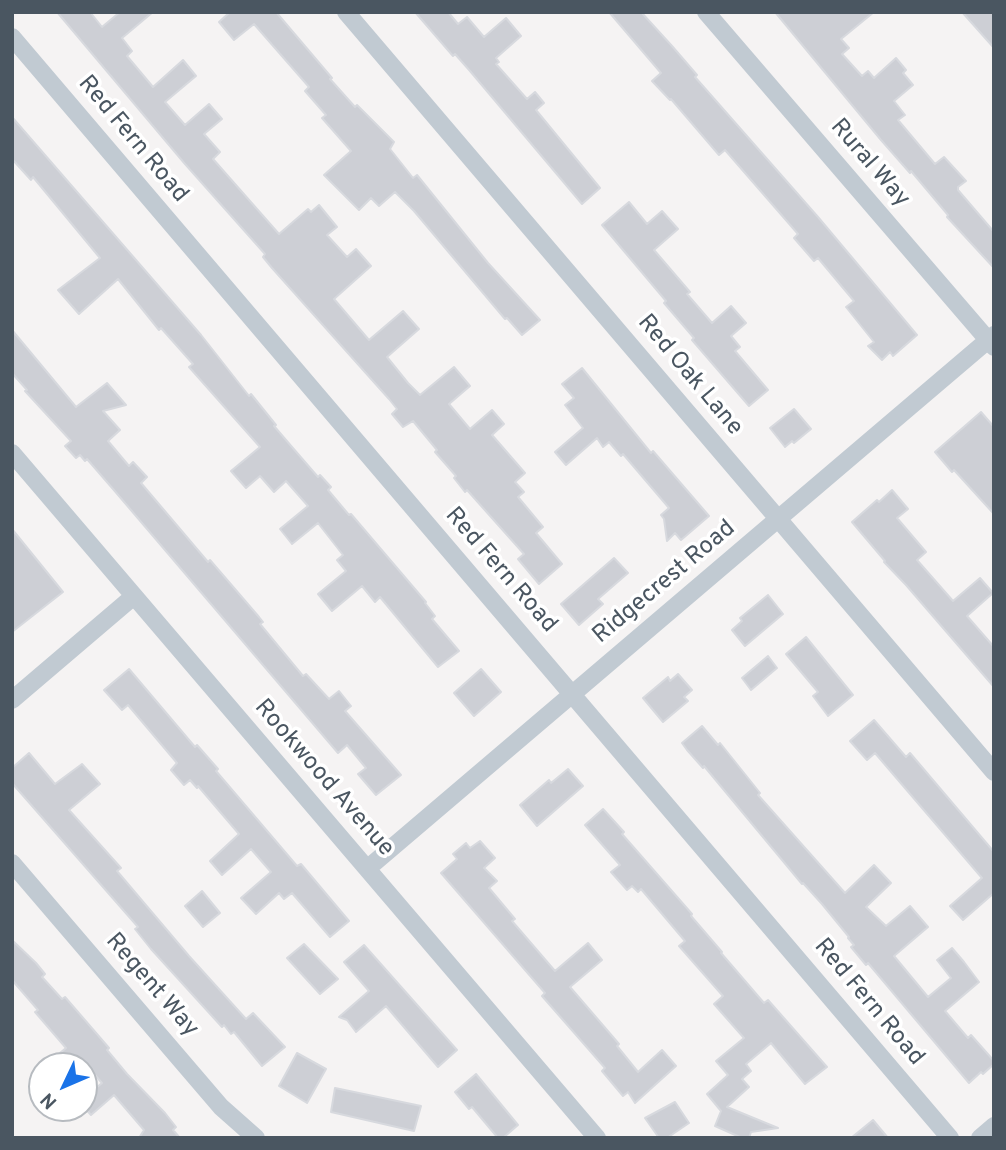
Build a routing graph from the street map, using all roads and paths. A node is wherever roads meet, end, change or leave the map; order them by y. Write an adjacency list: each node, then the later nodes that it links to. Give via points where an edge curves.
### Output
1 (346, 12): 6 (street, Red Oak Lane)
2 (706, 12): 4 (street, Rural Way)
3 (12, 37): 8 (street, Red Fern Road)
4 (992, 341): 6 (street, Ridgecrest Road)
5 (12, 453): 7 (street, Rookwood Avenue)
6 (779, 518): 8 (street, Ridgecrest Road); 10 (street, Red Oak Lane)
7 (134, 596): 9 (street); 12 (street, Rookwood Avenue)
8 (573, 693): 12 (street, Ridgecrest Road); 16 (street, Red Fern Road)
9 (12, 700)
10 (994, 772)
11 (12, 863): 14 (street, Regent Way, via 221,1107)
12 (368, 868): 15 (street, Rookwood Avenue)
13 (994, 1126): 17 (street)
14 (256, 1138)
15 (597, 1138)
16 (950, 1138)
17 (980, 1138)

